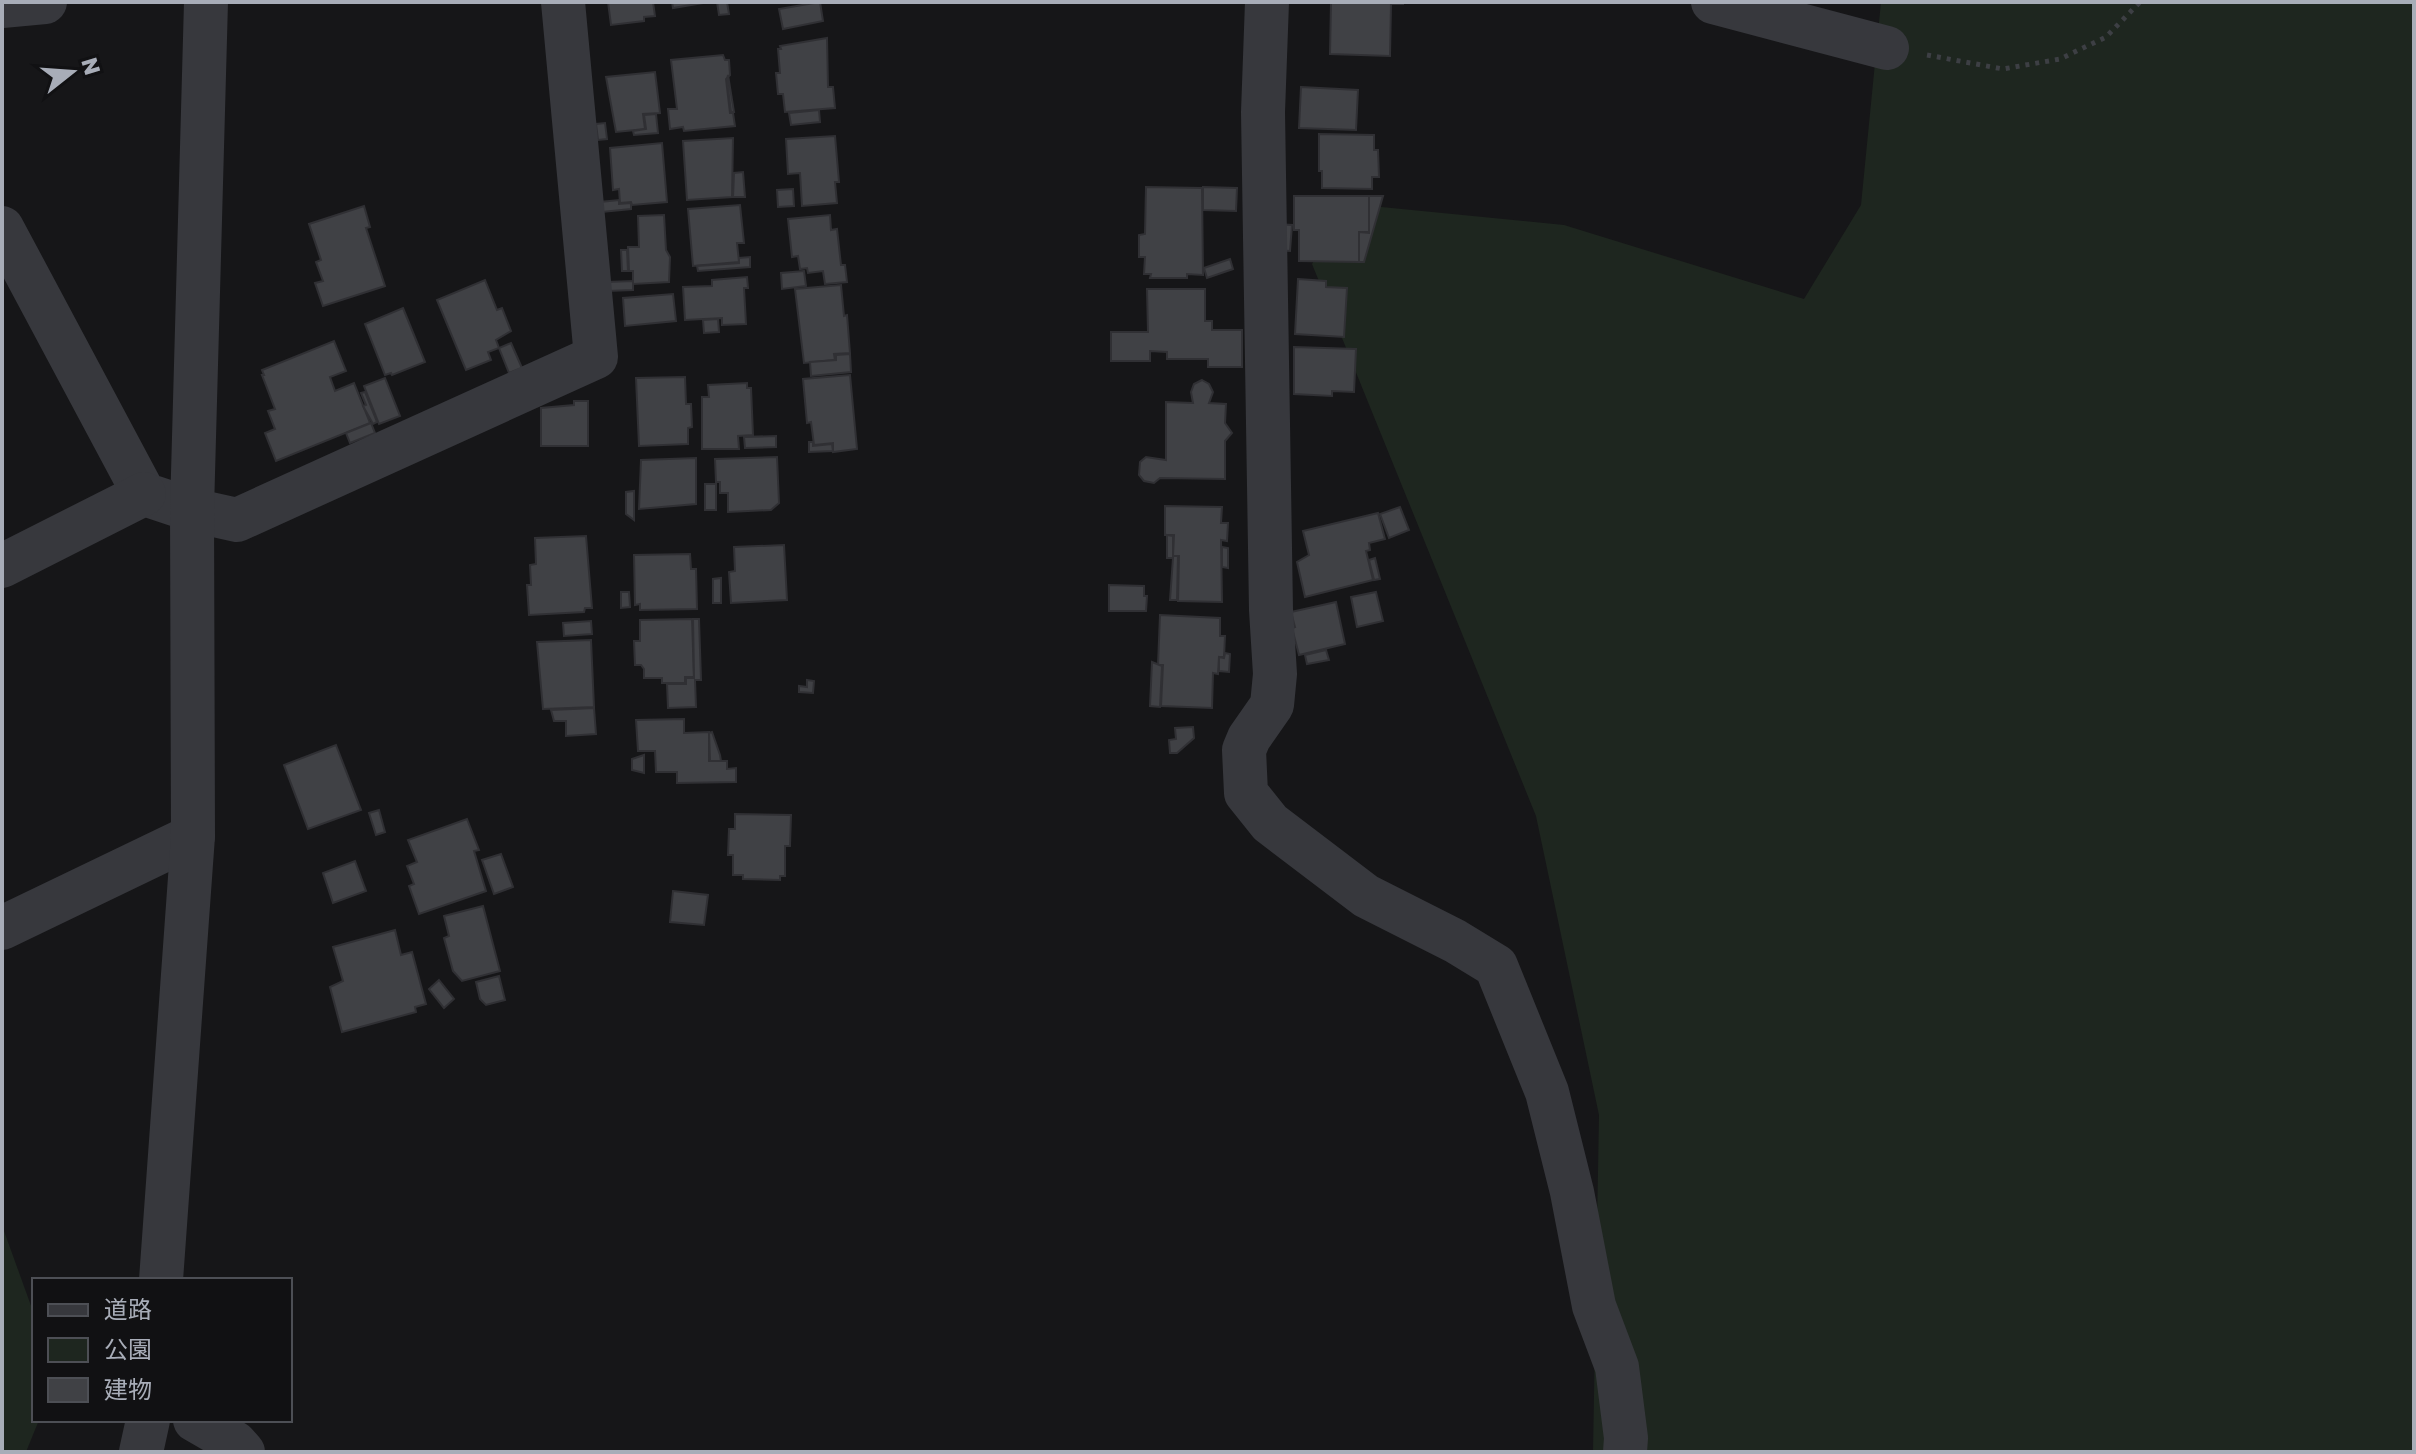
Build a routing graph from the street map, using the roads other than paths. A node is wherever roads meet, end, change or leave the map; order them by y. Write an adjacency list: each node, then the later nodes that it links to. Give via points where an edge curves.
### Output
1 (45, 2): 6 (street)
2 (206, 2): 10 (street)
3 (563, 2): 10 (street, via 596,357 237,520)
4 (1267, 2): 19 (street, via 1264,144 1275,674 1272,705 1244,750 1246,793 1270,823 1366,896 1496,966 1547,1092 1594,1306 1617,1367)
5 (1713, 2): 7 (street)
6 (2, 6)
7 (1887, 48)
8 (2, 228): 9 (street)
9 (144, 494): 10 (street); 11 (street)
10 (192, 510): 12 (street)
11 (2, 566)
12 (193, 836): 13 (street); 14 (street)
13 (2, 928)
14 (161, 1278)
15 (148, 1422): 17 (street)
16 (198, 1422): 18 (street)
17 (141, 1452)
18 (243, 1452)
19 (1625, 1452)

